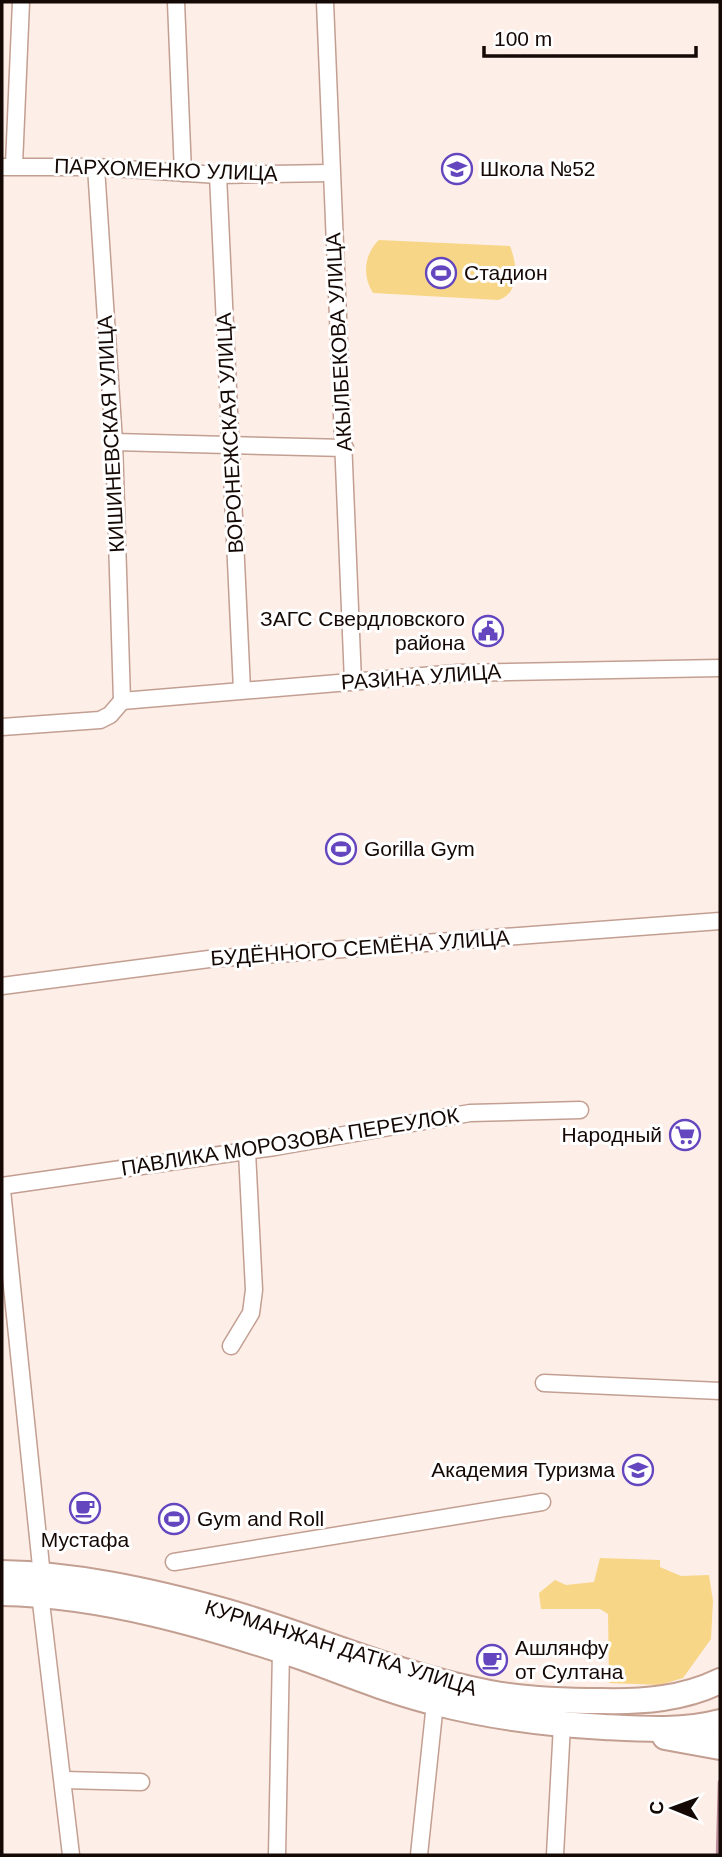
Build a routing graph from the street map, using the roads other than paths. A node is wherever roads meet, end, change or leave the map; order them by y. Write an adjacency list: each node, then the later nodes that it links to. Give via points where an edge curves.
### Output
1 (21, 2): 4 (street)
2 (176, 2): 6 (street)
3 (325, 2): 7 (street, АКЫЛБЕКОВА УЛИЦА)
4 (8, 166): 5 (street, ПАРХОМЕНКО УЛИЦА)
5 (96, 167): 6 (street, ПАРХОМЕНКО УЛИЦА); 9 (street, КИШИНЕВСКАЯ УЛИЦА)
6 (183, 173): 8 (street, ПАРХОМЕНКО УЛИЦА)
7 (331, 173): 8 (street, ПАРХОМЕНКО УЛИЦА); 11 (street, АКЫЛБЕКОВА УЛИЦА)
8 (218, 175): 10 (street, ВОРОНЕЖСКАЯ УЛИЦА)
9 (114, 442): 10 (street); 15 (street, КИШИНЕВСКАЯ УЛИЦА)
10 (231, 447): 11 (street); 14 (street, ВОРОНЕЖСКАЯ УЛИЦА)
11 (345, 448): 13 (street, АКЫЛБЕКОВА УЛИЦА)
12 (720, 668): 13 (street, РАЗИНА УЛИЦА, via 458,673)
13 (353, 682): 14 (street, РАЗИНА УЛИЦА)
14 (242, 690): 15 (street, РАЗИНА УЛИЦА)
15 (122, 701): 16 (street, via 100,720)
16 (2, 727)
17 (720, 921): 18 (street, БУДЁННОГО СЕМЁНА УЛИЦА, via 209,959)
18 (2, 986)
19 (580, 1110): 20 (street, ПАВЛИКА МОРОЗОВА ПЕРЕУЛОК, via 470,1113)
20 (247, 1152): 21 (street, ПАВЛИКА МОРОЗОВА ПЕРЕУЛОК); 22 (street, via 254,1290 251,1313)
21 (2, 1188): 28 (street)
22 (231, 1346)
23 (544, 1383): 24 (street)
24 (720, 1391)
25 (542, 1502): 26 (street)
26 (174, 1562)
27 (2, 1573): 28 (main road, КУРМАНЖАН ДАТКА УЛИЦА)
28 (41, 1585): 29 (main road, КУРМАНЖАН ДАТКА УЛИЦА); 30 (main road, КУРМАНЖАН ДАТКА УЛИЦА); 31 (main road, КУРМАНЖАН ДАТКА УЛИЦА, via 158,1594 222,1610 439,1681 539,1701 631,1702 693,1695); 37 (street)
29 (2, 1594)
30 (282, 1651): 32 (main road, КУРМАНЖАН ДАТКА УЛИЦА); 41 (street)
31 (720, 1681)
32 (435, 1703): 34 (main road, КУРМАНЖАН ДАТКА УЛИЦА); 42 (street)
33 (720, 1722): 35 (main road, КУРМАНЖАН ДАТКА УЛИЦА, via 702,1727)
34 (562, 1725): 35 (main road, КУРМАНЖАН ДАТКА УЛИЦА); 43 (street)
35 (631, 1728): 36 (main road)
36 (720, 1747)
37 (64, 1780): 38 (street); 39 (street)
38 (141, 1782)
39 (71, 1855): 40 (street)
40 (88, 1855)
41 (277, 1855)
42 (419, 1855)
43 (555, 1855)

